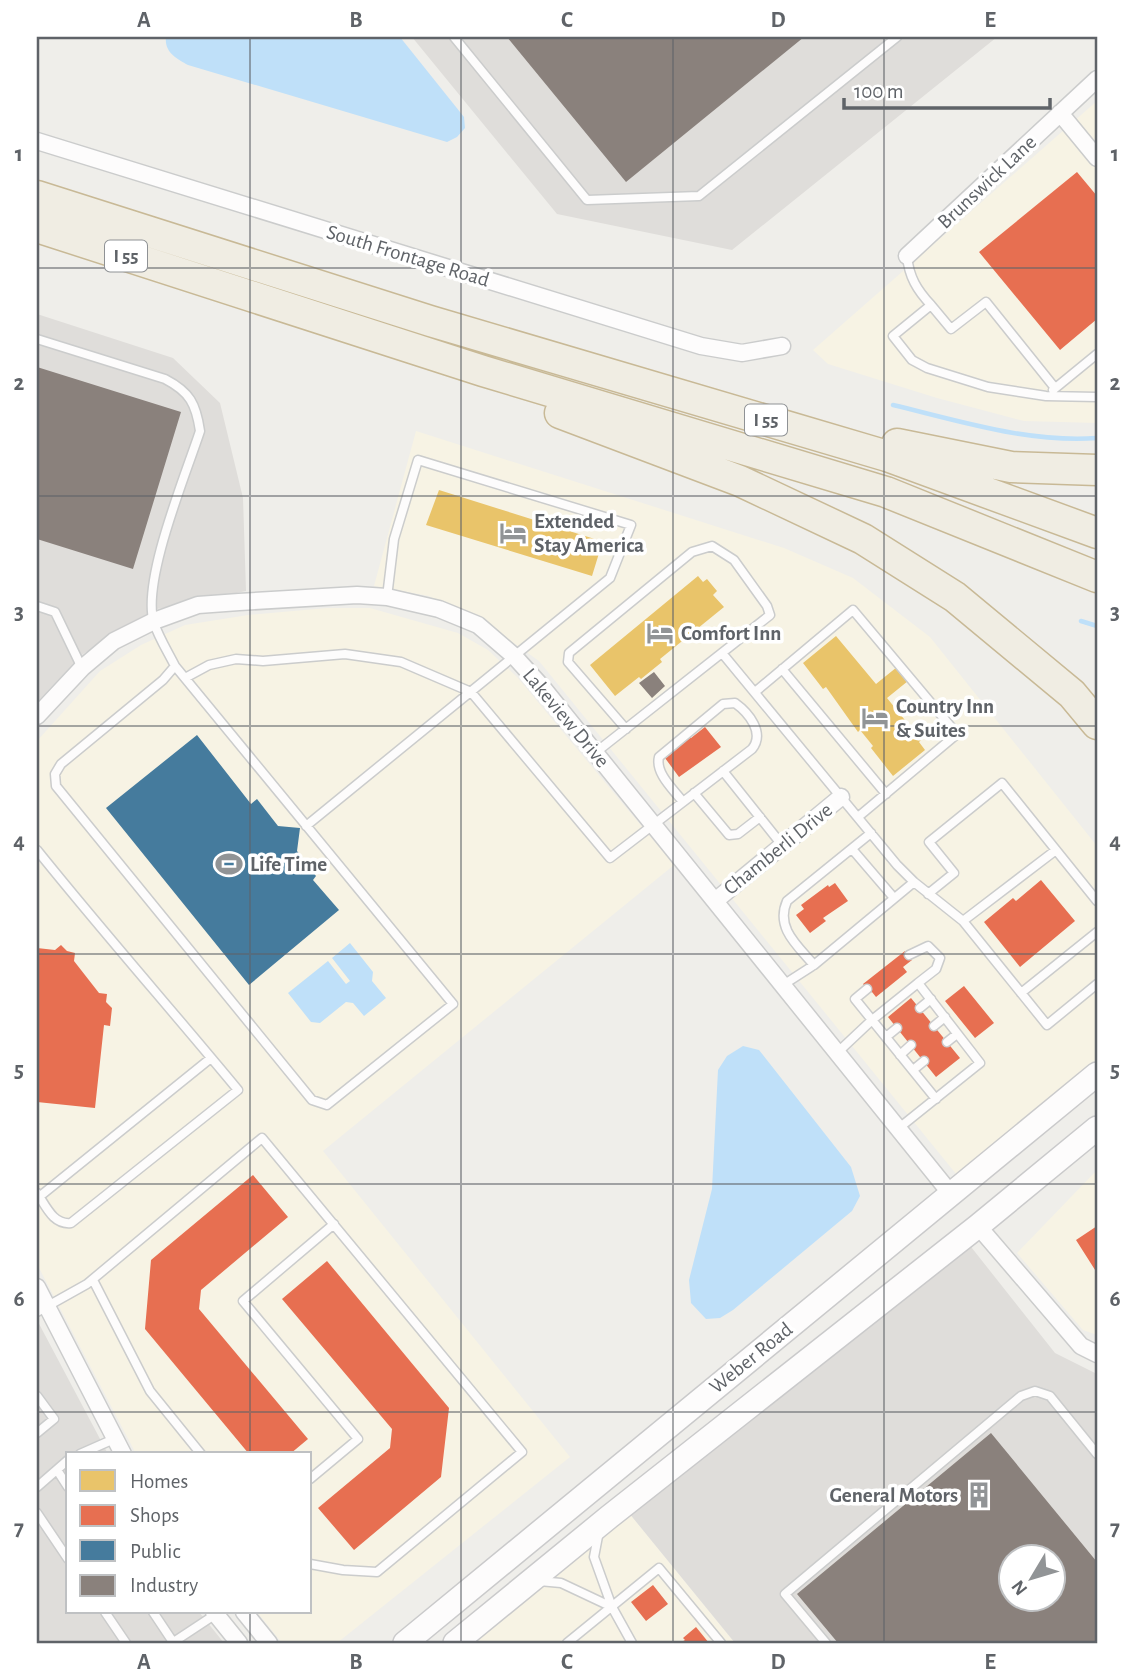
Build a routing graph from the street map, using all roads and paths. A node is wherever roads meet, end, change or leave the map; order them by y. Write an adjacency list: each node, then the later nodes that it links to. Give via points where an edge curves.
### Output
1 (454, 37): 2 (lane, via 587,200 699,196)
2 (897, 37)
3 (1097, 79): 4 (street, Brunswick Lane)
4 (1060, 113): 6 (street); 9 (street, Brunswick Lane)
5 (37, 141): 13 (street, South Frontage Road, via 701,346 742,353)
6 (1097, 158)
7 (37, 196): 11 (highway, I 55)
8 (37, 227): 15 (highway, I 55)
9 (907, 256): 10 (lane, via 909,273)
10 (931, 305): 16 (lane, via 951,329 986,302); 17 (lane, via 893,336 912,360 988,387)
11 (430, 321): 19 (highway, via 823,429 1011,467); 20 (highway, I 55, via 887,456)
12 (37, 340): 24 (lane, via 165,379 192,400 200,431 159,556 152,594)
13 (782, 346)
14 (1097, 354): 16 (lane)
15 (483, 371): 21 (highway, I 55, via 886,492); 34 (highway, via 536,404 740,481 863,538 966,606 1072,694)
16 (1055, 388): 17 (lane)
17 (1046, 396): 18 (lane)
18 (1097, 397)
19 (1097, 470)
20 (1097, 533)
21 (1097, 577)
22 (387, 597): 24 (street, Lakeview Drive, via 198,605); 26 (street, Lakeview Drive, via 478,625); 26 (lane, via 394,539 418,460 631,525 610,578)
23 (37, 606): 28 (lane, via 55,612)
24 (154, 621): 27 (lane); 28 (street, Lakeview Drive, via 114,641)
25 (722, 653): 32 (lane); 35 (lane); 35 (lane, via 770,611 734,560 712,546 692,552 569,653 568,662)
26 (514, 656): 31 (lane); 36 (street, Lakeview Drive)
27 (175, 667): 30 (lane); 45 (lane, via 61,764 55,774 56,786 312,1100 327,1105 453,1004)
28 (82, 668): 33 (street, Lakeview Drive)
29 (782, 669): 32 (lane); 39 (lane); 39 (lane, via 853,610 957,734)
30 (185, 678): 31 (lane, via 209,665 236,660 345,654 401,662); 45 (lane)
31 (471, 692): 44 (lane, via 610,858); 45 (lane)
32 (755, 692): 40 (lane)
33 (37, 716)
34 (1097, 724)
35 (626, 729): 36 (lane)
36 (595, 753): 44 (street, Lakeview Drive)
37 (723, 771): 38 (lane); 41 (lane, via 752,749 758,734 741,708 731,702 659,757 659,771); 42 (lane)
38 (694, 793): 41 (lane); 42 (lane, via 729,835 738,834)
39 (886, 794): 43 (lane)
40 (841, 797): 43 (lane); 47 (street, Chamberli Drive)
41 (683, 802): 44 (lane)
42 (760, 817): 47 (lane)
43 (858, 817): 46 (lane)
44 (653, 824): 54 (street, Lakeview Drive)
45 (306, 826)
46 (871, 833): 48 (lane); 51 (lane)
47 (783, 846): 54 (street, Chamberli Drive)
48 (852, 849): 53 (lane); 59 (lane, via 784,908 787,933)
49 (37, 850): 77 (lane)
50 (1056, 850): 52 (lane, via 1002,783 929,842 954,873); 55 (lane); 56 (lane)
51 (914, 882): 52 (lane); 53 (lane)
52 (928, 894): 56 (lane)
53 (894, 898): 59 (lane)
54 (715, 901): 62 (street, Lakeview Drive)
55 (1097, 901)
56 (963, 921): 64 (lane)
57 (1097, 932): 64 (lane)
58 (909, 955): 60 (lane, via 929,946 940,958 936,969)
59 (814, 965): 62 (lane)
60 (918, 983): 65 (lane); 68 (lane)
61 (1097, 984): 64 (lane, via 1046,1025)
62 (783, 985): 75 (street, Lakeview Drive)
63 (867, 989): 68 (lane, via 855,999)
64 (1021, 993)
65 (931, 999): 66 (lane); 67 (lane)
66 (920, 1008)
67 (945, 1017): 69 (lane); 71 (lane)
68 (872, 1020): 72 (lane); 75 (lane)
69 (934, 1026)
70 (897, 1028): 72 (lane)
71 (957, 1034): 73 (lane); 81 (lane, via 980,1063)
72 (886, 1037): 76 (lane)
73 (947, 1042)
74 (911, 1045): 76 (lane)
75 (838, 1052): 82 (street, Lakeview Drive)
76 (900, 1055): 79 (lane)
77 (211, 1058): 85 (lane); 85 (lane, via 238,1090 71,1223 56,1220)
78 (924, 1061): 79 (lane)
79 (913, 1070): 81 (lane)
80 (1097, 1074): 84 (main road, Weber Road)
81 (936, 1099): 82 (lane)
82 (899, 1128): 84 (street, Lakeview Drive)
83 (1097, 1128): 87 (main road, Weber Road)
84 (951, 1194): 119 (main road, Weber Road)
85 (38, 1195)
86 (334, 1224): 88 (lane, via 262,1138); 101 (lane, via 243,1301 358,1439); 107 (lane, via 522,1452 377,1572)
87 (978, 1226): 91 (street, via 1081,1346); 105 (main road, Weber Road)
88 (93, 1280): 90 (lane); 97 (lane, via 150,1391)
89 (37, 1287): 90 (street)
90 (42, 1309): 94 (street)
91 (1097, 1354)
92 (37, 1396): 93 (lane, via 54,1419)
93 (37, 1433)
94 (114, 1439): 95 (lane); 96 (street)
95 (85, 1452)
96 (122, 1452)
97 (199, 1452)
98 (1097, 1454): 124 (lane, via 1049,1396 1035,1391 1021,1396 785,1594)
99 (66, 1462): 100 (lane)
100 (57, 1470): 102 (lane); 103 (lane)
101 (312, 1477)
102 (66, 1484)
103 (37, 1487)
104 (37, 1513): 106 (lane)
105 (609, 1517): 108 (main road, Weber Road); 109 (lane, via 599,1532 594,1557)
106 (66, 1556)
107 (312, 1564)
108 (532, 1580): 109 (lane, via 561,1583); 120 (main road, Weber Road)
109 (612, 1607): 121 (lane); 122 (lane); 123 (lane, via 659,1568)
110 (106, 1614): 115 (lane)
111 (154, 1614): 116 (lane)
112 (214, 1614): 116 (lane)
113 (216, 1614): 117 (street)
114 (246, 1614): 118 (street)
115 (126, 1643)
116 (173, 1643)
117 (239, 1643)
118 (270, 1643)
119 (405, 1643)
120 (455, 1643)
121 (567, 1643)
122 (632, 1643)
123 (721, 1643)
124 (826, 1643)

